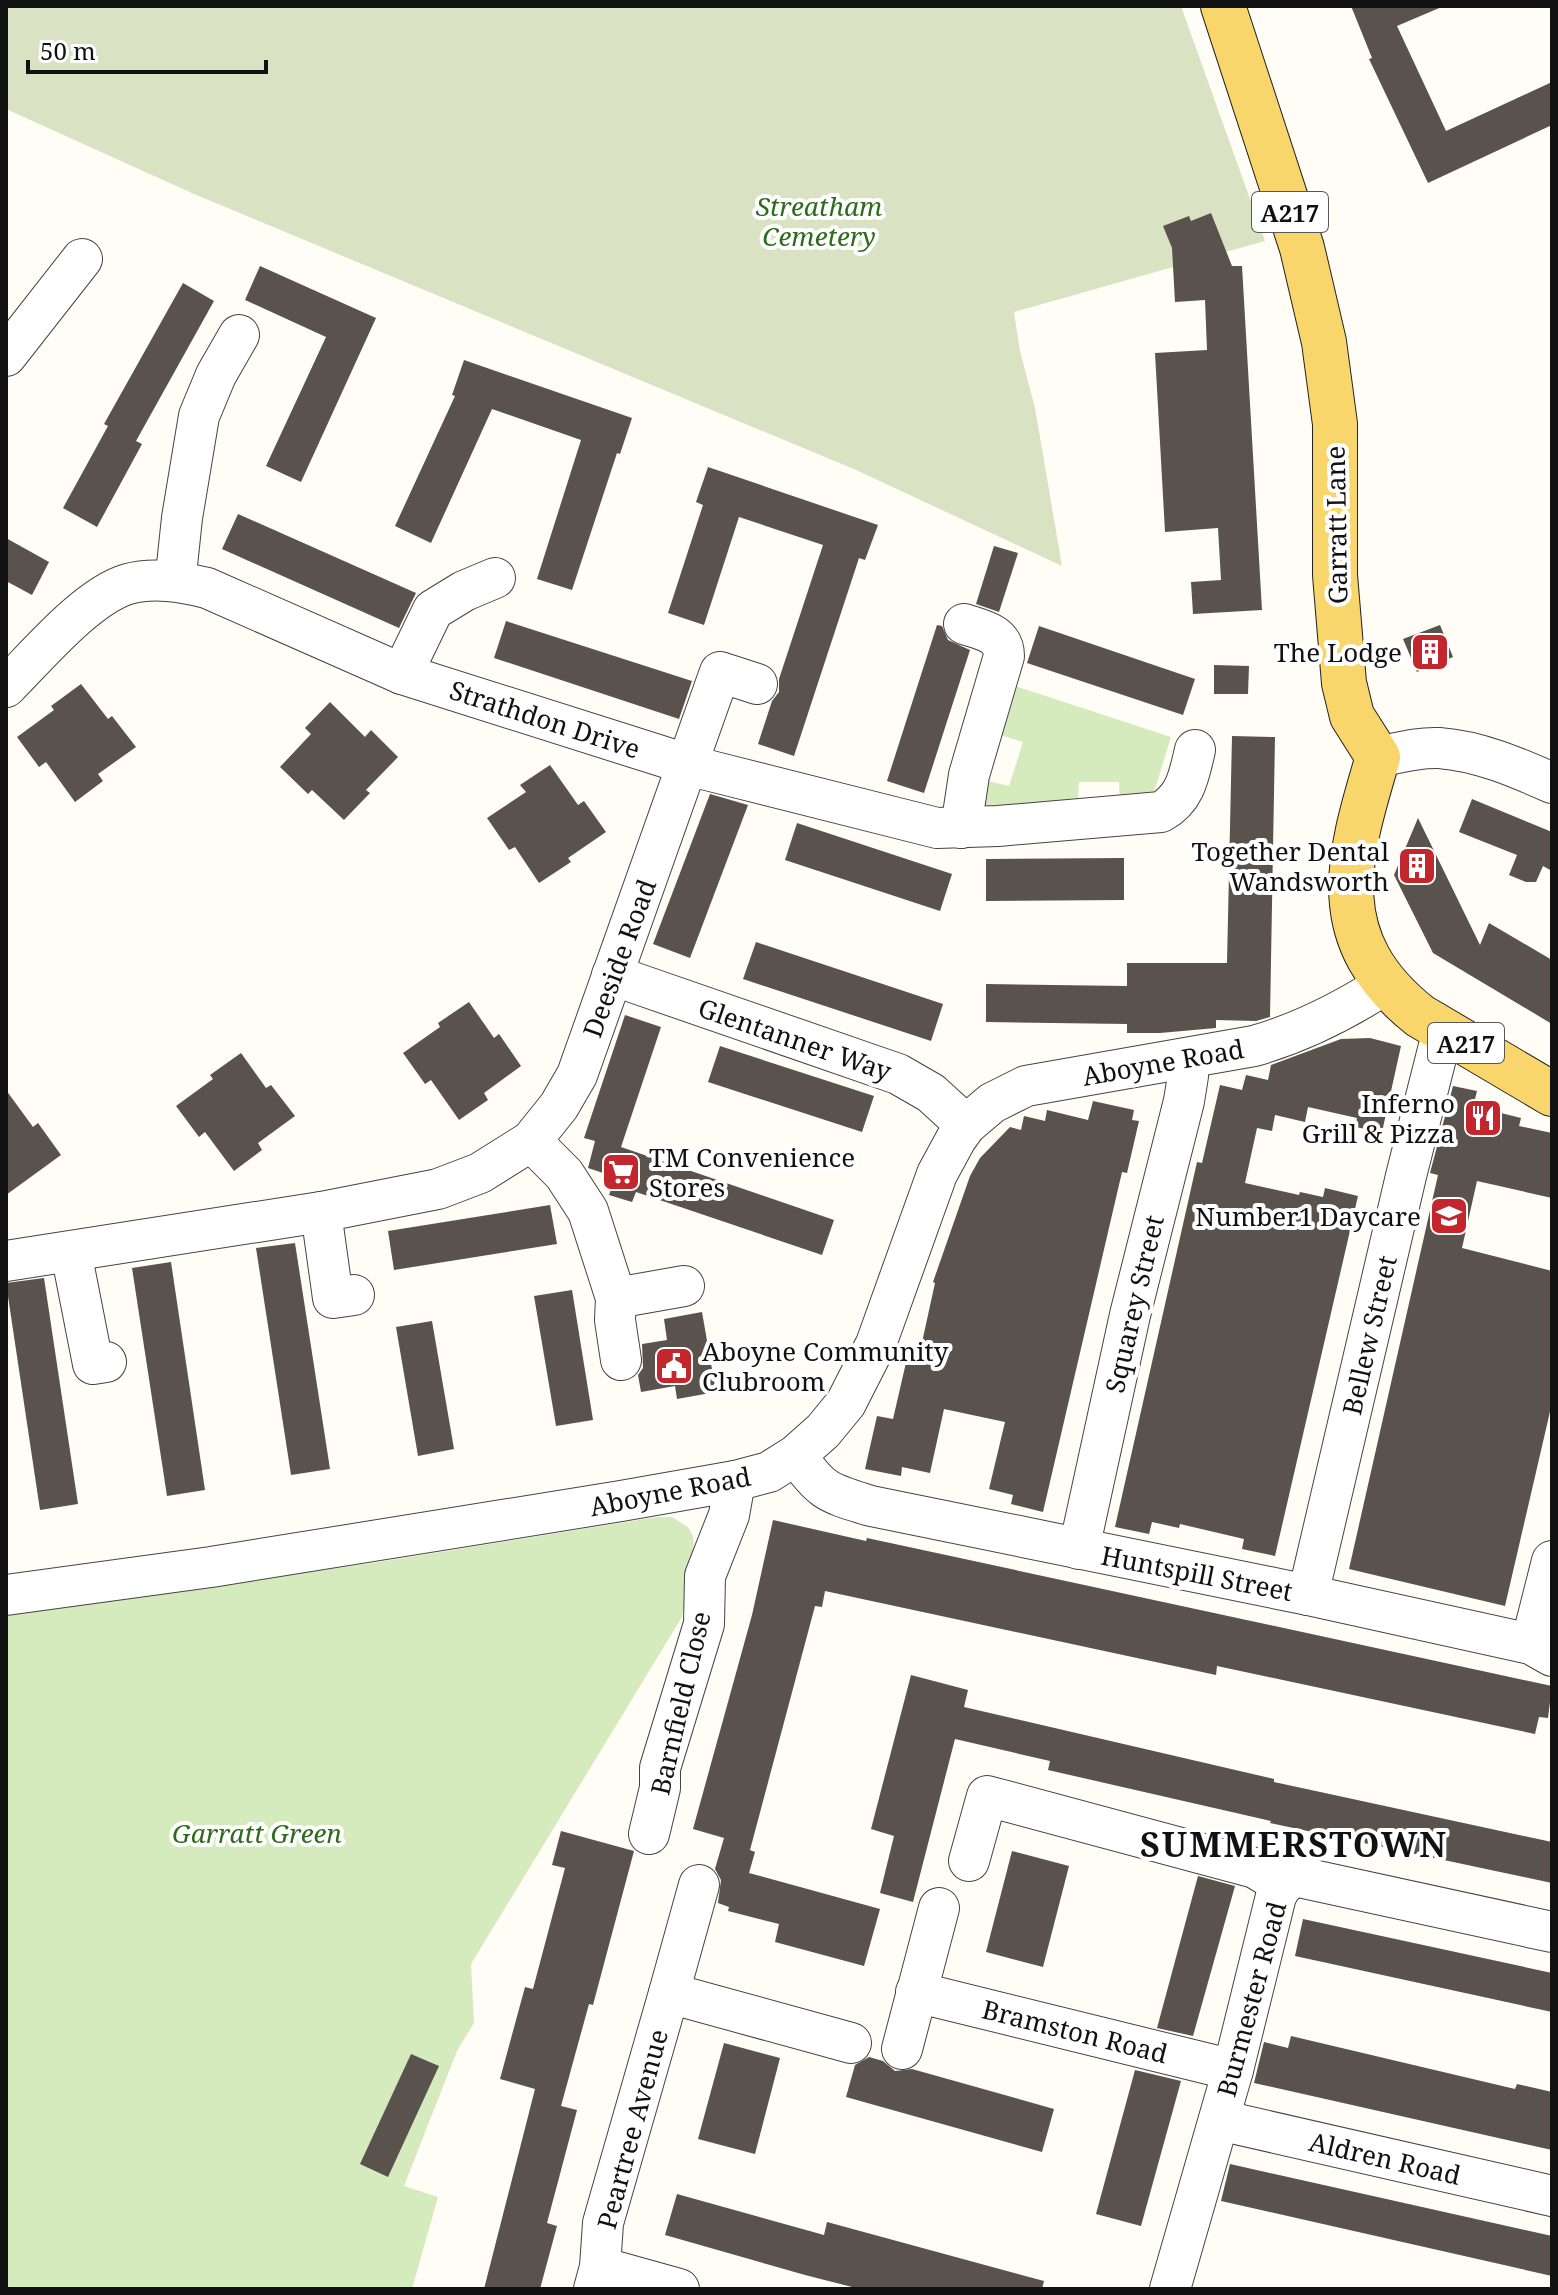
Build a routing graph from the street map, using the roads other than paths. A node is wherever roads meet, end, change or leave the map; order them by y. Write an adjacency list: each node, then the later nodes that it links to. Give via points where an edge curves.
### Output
1 (1223, 6): 12 (main road, Garratt Lane / A217, via 1302,248 1324,342 1335,424 1341,659 1352,716)
2 (82, 259): 4 (street)
3 (239, 335): 6 (street, via 199,416)
4 (6, 356)
5 (495, 578): 8 (street, via 433,610)
6 (178, 581): 8 (street, Strathdon Drive, via 207,588); 10 (street, Strathdon Drive, via 129,584 97,599)
7 (964, 624): 15 (street, via 997,637 1004,656 969,775)
8 (402, 674): 13 (street, Strathdon Drive)
9 (757, 684): 13 (street, via 720,672)
10 (6, 687)
11 (1195, 750): 15 (street, Strathdon Drive, via 1182,795 1161,812)
12 (1378, 757): 14 (street, via 1422,749 1461,751); 17 (main road, A217, via 1361,815 1351,902 1356,934)
13 (688, 765): 15 (street, Strathdon Drive, via 937,828); 16 (street, Deeside Road)
14 (1552, 783)
15 (961, 828)
16 (612, 975): 21 (street, Glentanner Way, via 898,1074 931,1093); 22 (street, Deeside Road, via 577,1075)
17 (1387, 983): 18 (main road, A217, via 1404,1003); 19 (street, Aboyne Road, via 1348,1009 1287,1037)
18 (1443, 1030): 20 (main road, A217); 36 (street, Bellew Street)
19 (1184, 1059): 21 (street, Aboyne Road, via 1026,1086 992,1103); 33 (street, Squarey Street, via 1184,1101)
20 (1552, 1094)
21 (966, 1125): 31 (street, Aboyne Road, via 937,1174 876,1344 846,1403)
22 (531, 1141): 23 (street, Deeside Road, via 480,1173 438,1189); 28 (street, via 564,1174 588,1211)
23 (321, 1212): 24 (street, Deeside Road); 27 (street, via 333,1298)
24 (71, 1252): 25 (street, Deeside Road); 30 (street, via 93,1364)
25 (6, 1261)
26 (684, 1286): 28 (street)
27 (354, 1295)
28 (616, 1298): 29 (street)
29 (621, 1360)
30 (106, 1362)
31 (796, 1455): 32 (street, Aboyne Road, via 769,1472); 33 (street, Huntspill Street, via 828,1493)
32 (735, 1481): 35 (street, Aboyne Road, via 211,1567); 38 (street, Barnfield Close, via 729,1515 705,1576 704,1624 660,1768)
33 (1079, 1549): 36 (street, Huntspill Street)
34 (1552, 1561): 37 (street, Huntspill Street)
35 (6, 1595)
36 (1308, 1595): 37 (street, Huntspill Street)
37 (1542, 1650)
38 (649, 1834)
39 (969, 1861): 41 (street, via 987,1796 1255,1868)
40 (699, 1885): 45 (street, Peartree Avenue)
41 (1283, 1885): 43 (street, Burmester Road, via 1299,1877); 48 (street, Burmester Road)
42 (939, 1908): 44 (street)
43 (1552, 1932)
44 (916, 1992): 47 (street); 48 (street, Bramston Road)
45 (669, 1993): 46 (street, Peartree Avenue); 51 (street, Peartree Avenue, via 603,2223)
46 (851, 2043)
47 (902, 2049)
48 (1233, 2070): 49 (street, Burmester Road)
49 (1219, 2120): 50 (street, Aldren Road); 53 (street, Burmester Road)
50 (1552, 2196)
51 (597, 2278): 52 (street)
52 (679, 2289)
53 (1170, 2289)

